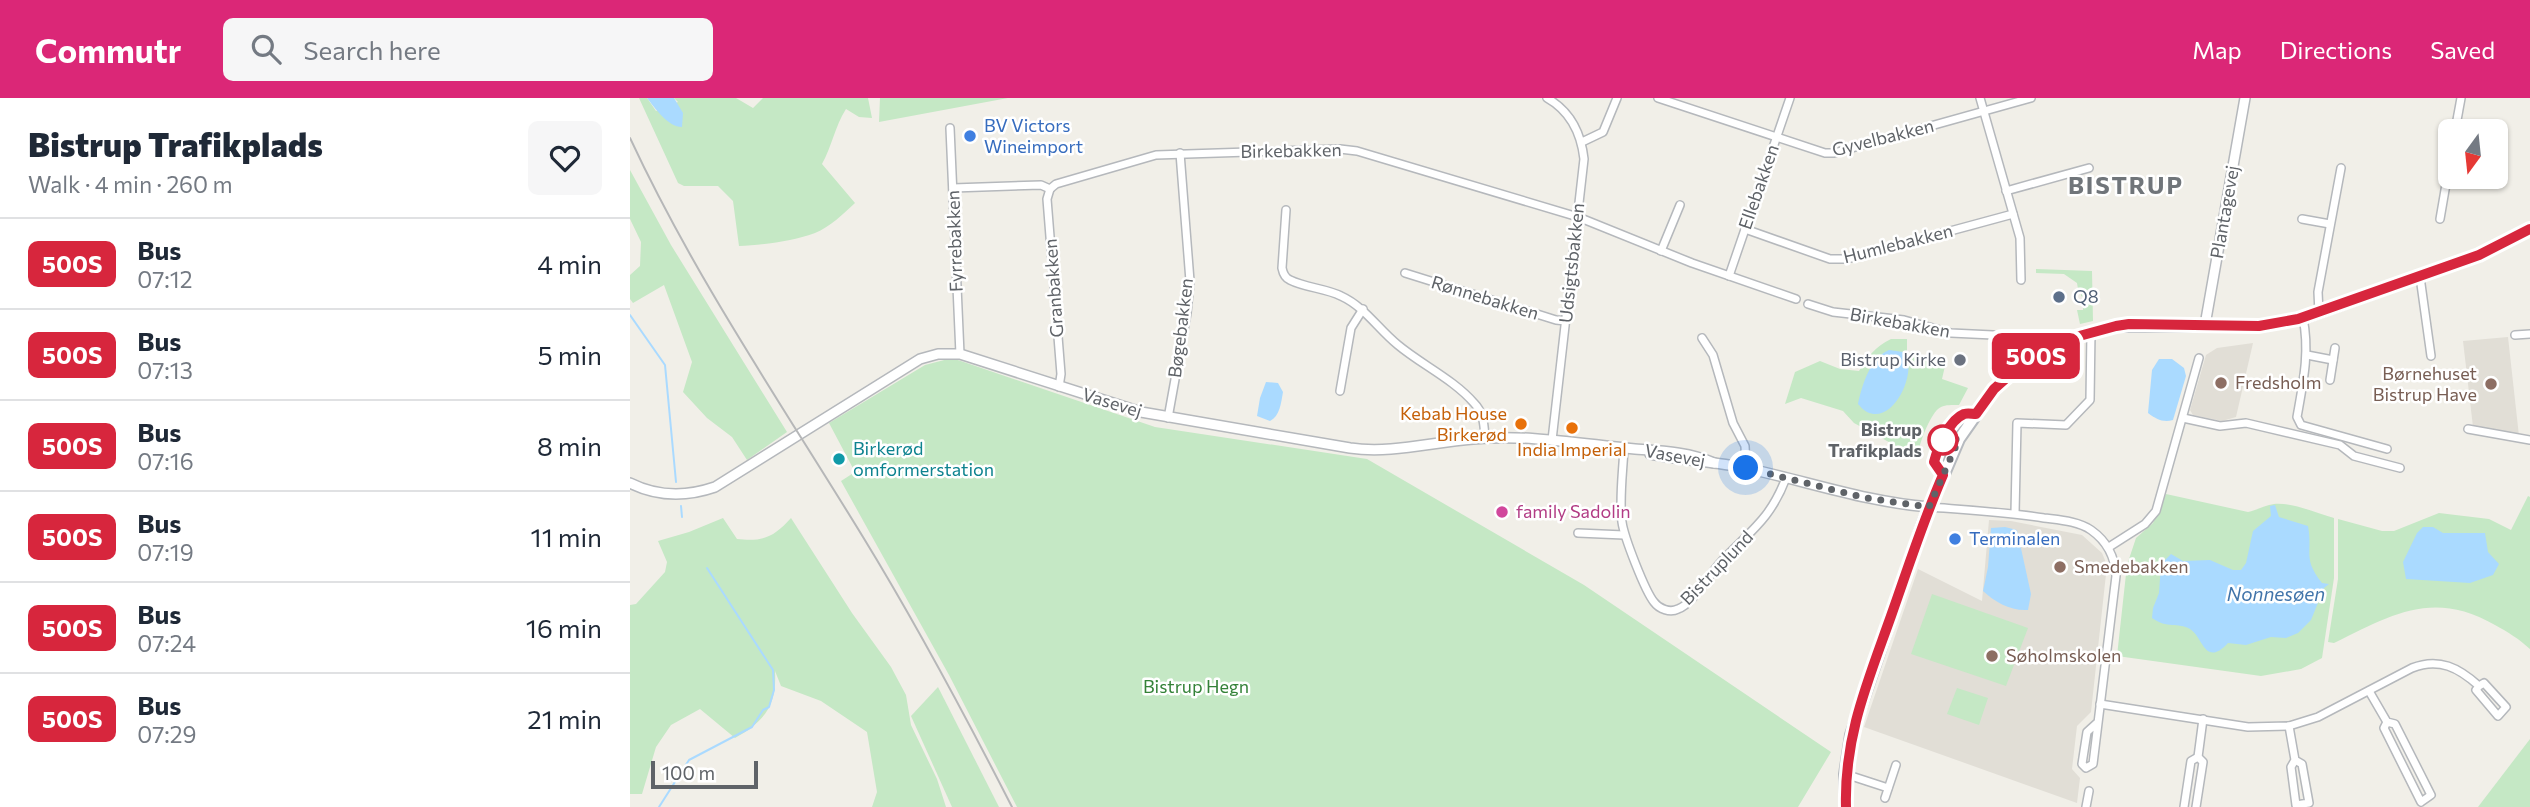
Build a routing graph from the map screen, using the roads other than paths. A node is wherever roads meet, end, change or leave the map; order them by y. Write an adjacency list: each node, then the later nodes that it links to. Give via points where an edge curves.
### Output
1 (1547, 98): 13 (street, Udsigtsbakken, via 1566,113)
2 (1618, 98): 13 (street, via 1603,132)
3 (1658, 98): 12 (street, Gyvelbakken)
4 (1790, 98): 12 (street, Ellebakken)
5 (1980, 98): 9 (street)
6 (2031, 98): 9 (street, Gyvelbakken)
7 (2245, 98): 41 (street, Plantagevej)
8 (2461, 98): 10 (street)
9 (1984, 111): 12 (street, Gyvelbakken, via 1834,153); 20 (street)
10 (2457, 119)
11 (950, 128): 17 (street, Fyrrebakken)
12 (1776, 139): 28 (street, Ellebakken)
13 (1582, 142): 24 (street, Udsigtsbakken)
14 (1180, 153): 18 (street, Birkebakken, via 1156,155); 24 (street, Birkebakken, via 1357,151); 56 (street, Bøgebakken, via 1190,281)
15 (2090, 168): 20 (street)
16 (2341, 168): 27 (street)
17 (953, 188): 18 (street, Birkebakken, via 1041,185); 47 (street, Fyrrebakken)
18 (1050, 189): 54 (street, Granbakken)
19 (2445, 189): 26 (street)
20 (2006, 191): 23 (street)
21 (1680, 205): 30 (street)
22 (1286, 210): 37 (street, via 1284,275 1326,289)
23 (2013, 214): 28 (street, Humlebakken, via 1847,260 1830,259); 34 (street, via 2020,238)
24 (1578, 217): 30 (street, Birkebakken); 40 (street, Udsigtsbakken)
25 (2302, 219): 27 (street)
26 (2440, 219)
27 (2330, 224): 38 (street, via 2318,292)
28 (1745, 229): 32 (street, Ellebakken)
29 (2530, 229): 33 (main road, via 2498,247)
30 (1661, 251): 32 (street, Birkebakken)
31 (1405, 274): 40 (street, Rønnebakken)
32 (1729, 276): 35 (street, Birkebakken)
33 (2420, 277): 38 (main road); 49 (street)
34 (2021, 280)
35 (1797, 299)
36 (1808, 304): 52 (street, Birkebakken, via 1951,332 1993,335 2002,338)
37 (1363, 309): 55 (street, via 1351,328); 59 (street, via 1398,345 1475,403)
38 (2319, 313): 39 (main road)
39 (2303, 318): 41 (main road, via 2259,326); 48 (street)
40 (1566, 321): 60 (street, Udsigtsbakken)
41 (2205, 326): 42 (main road, via 2129,324)
42 (2091, 331): 52 (main road); 69 (street, via 2090,400 2066,425 2017,423)
43 (2530, 334): 44 (street)
44 (2515, 335)
45 (1702, 338): 64 (street, via 1713,355 1733,424 1745,446)
46 (2336, 348): 51 (street)
47 (960, 354): 54 (street, Vasevej); 67 (street, Vasevej, via 920,359 715,487 692,494 668,494)
48 (2307, 355): 51 (street); 63 (street, via 2297,417 2301,425)
49 (2431, 356)
50 (2199, 358): 57 (street)
51 (2333, 360): 53 (street)
52 (2022, 364): 68 (main road, via 1994,389 1959,439)
53 (2330, 380)
54 (1059, 387): 56 (street, Vasevej)
55 (1340, 391)
56 (1168, 418): 59 (street, Vasevej, via 1371,451)
57 (2183, 418): 65 (street, via 2220,426 2246,423 2340,445 2354,456); 72 (street, via 2156,511 2145,524)
58 (2468, 429): 61 (street)
59 (1485, 438): 60 (street, Vasevej)
60 (1552, 440): 62 (street, Vasevej)
61 (2530, 440)
62 (1624, 447): 64 (street, Vasevej, via 1670,459); 71 (street, Bistruplund)
63 (2387, 449)
64 (1746, 468): 66 (street, Vasevej)
65 (2400, 468)
66 (1786, 478): 68 (street, Vasevej, via 1884,502); 71 (street, Bistruplund, via 1764,520 1676,610 1654,602)
67 (630, 483)
68 (1929, 507): 69 (street); 83 (main road, via 1851,735)
69 (2015, 513): 72 (street, via 2086,527)
70 (1578, 533): 71 (street)
71 (1624, 535)
72 (2109, 547): 75 (street, via 2116,576)
73 (2479, 686): 73 (street, via 2484,682 2506,707 2498,716 2476,691); 74 (street, via 2450,665 2435,663 2412,668)
74 (2369, 691): 78 (street); 79 (street)
75 (2100, 704): 76 (street); 77 (street)
76 (2203, 719): 79 (street, via 2248,727); 80 (street)
77 (2098, 722): 77 (street, via 2087,732 2082,764 2086,768 2093,764)
78 (2387, 722): 78 (street, via 2384,728 2390,741 2421,802 2426,800 2431,795 2395,724)
79 (2289, 726): 81 (street)
80 (2198, 757): 89 (street, via 2191,761); 90 (street, via 2203,762)
81 (2295, 760): 81 (street, via 2291,767 2297,805 2309,803 2302,764)
82 (1896, 765): 84 (street)
83 (1845, 774): 84 (street); 87 (main road)
84 (1888, 788): 86 (street)
85 (2089, 791): 88 (street)
86 (1885, 798)
87 (1846, 807)
88 (2086, 807)
89 (2184, 807)
90 (2196, 807)

